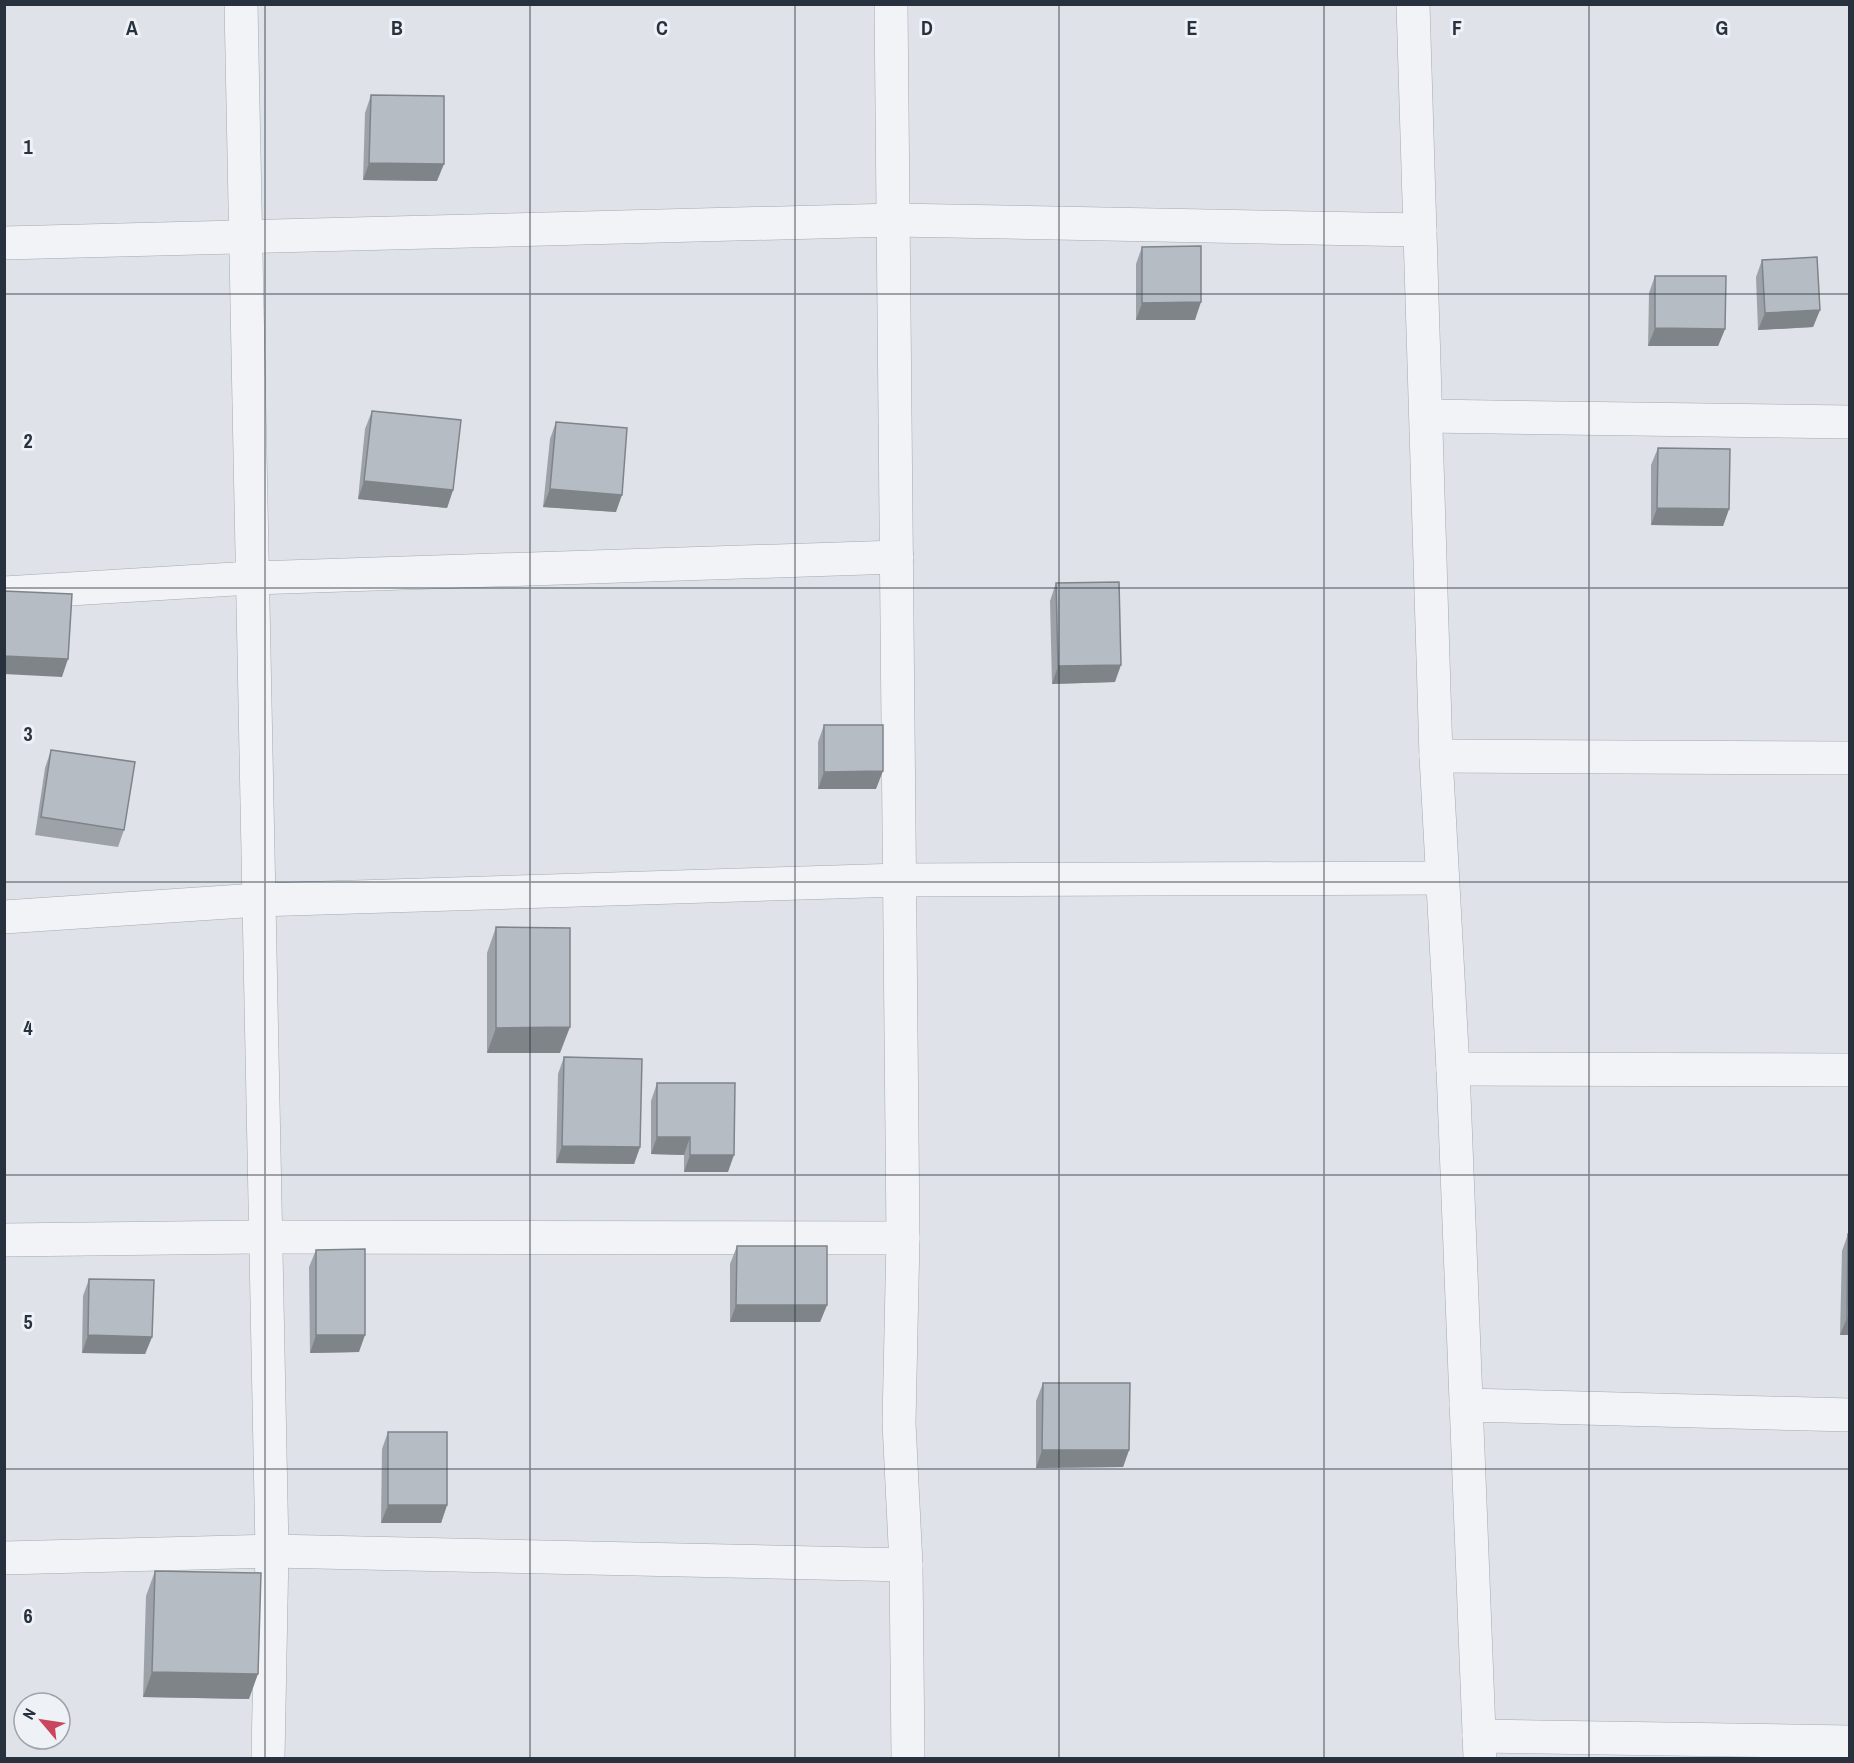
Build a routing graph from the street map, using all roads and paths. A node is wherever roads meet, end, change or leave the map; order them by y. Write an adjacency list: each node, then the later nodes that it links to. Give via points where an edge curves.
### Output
1 (241, 4): 6 (street)
2 (891, 4): 4 (street)
3 (1413, 4): 5 (street)
4 (894, 220): 5 (street); 6 (street); 10 (street)
5 (1420, 230): 8 (street)
6 (244, 235): 7 (street); 11 (street)
7 (4, 243)
8 (1425, 416): 9 (street); 13 (street)
9 (1850, 422)
10 (897, 557): 11 (street); 16 (street)
11 (251, 578): 12 (street); 17 (street)
12 (4, 592)
13 (1436, 756): 14 (street); 15 (street)
14 (1850, 758)
15 (1442, 878): 16 (street); 19 (street)
16 (900, 880): 17 (street); 22 (street)
17 (258, 900): 18 (street); 21 (street)
18 (4, 917)
19 (1453, 1069): 20 (street); 24 (street)
20 (1850, 1070)
21 (265, 1237): 22 (street); 23 (street); 26 (street)
22 (903, 1238): 28 (street, via 899,1423)
23 (4, 1240)
24 (1466, 1405): 25 (street); 30 (street)
25 (1850, 1415)
26 (272, 1551): 27 (street); 28 (street); 31 (street)
27 (4, 1558)
28 (906, 1565): 32 (street)
29 (1850, 1742): 30 (street)
30 (1480, 1747)
31 (268, 1758)
32 (908, 1758)

